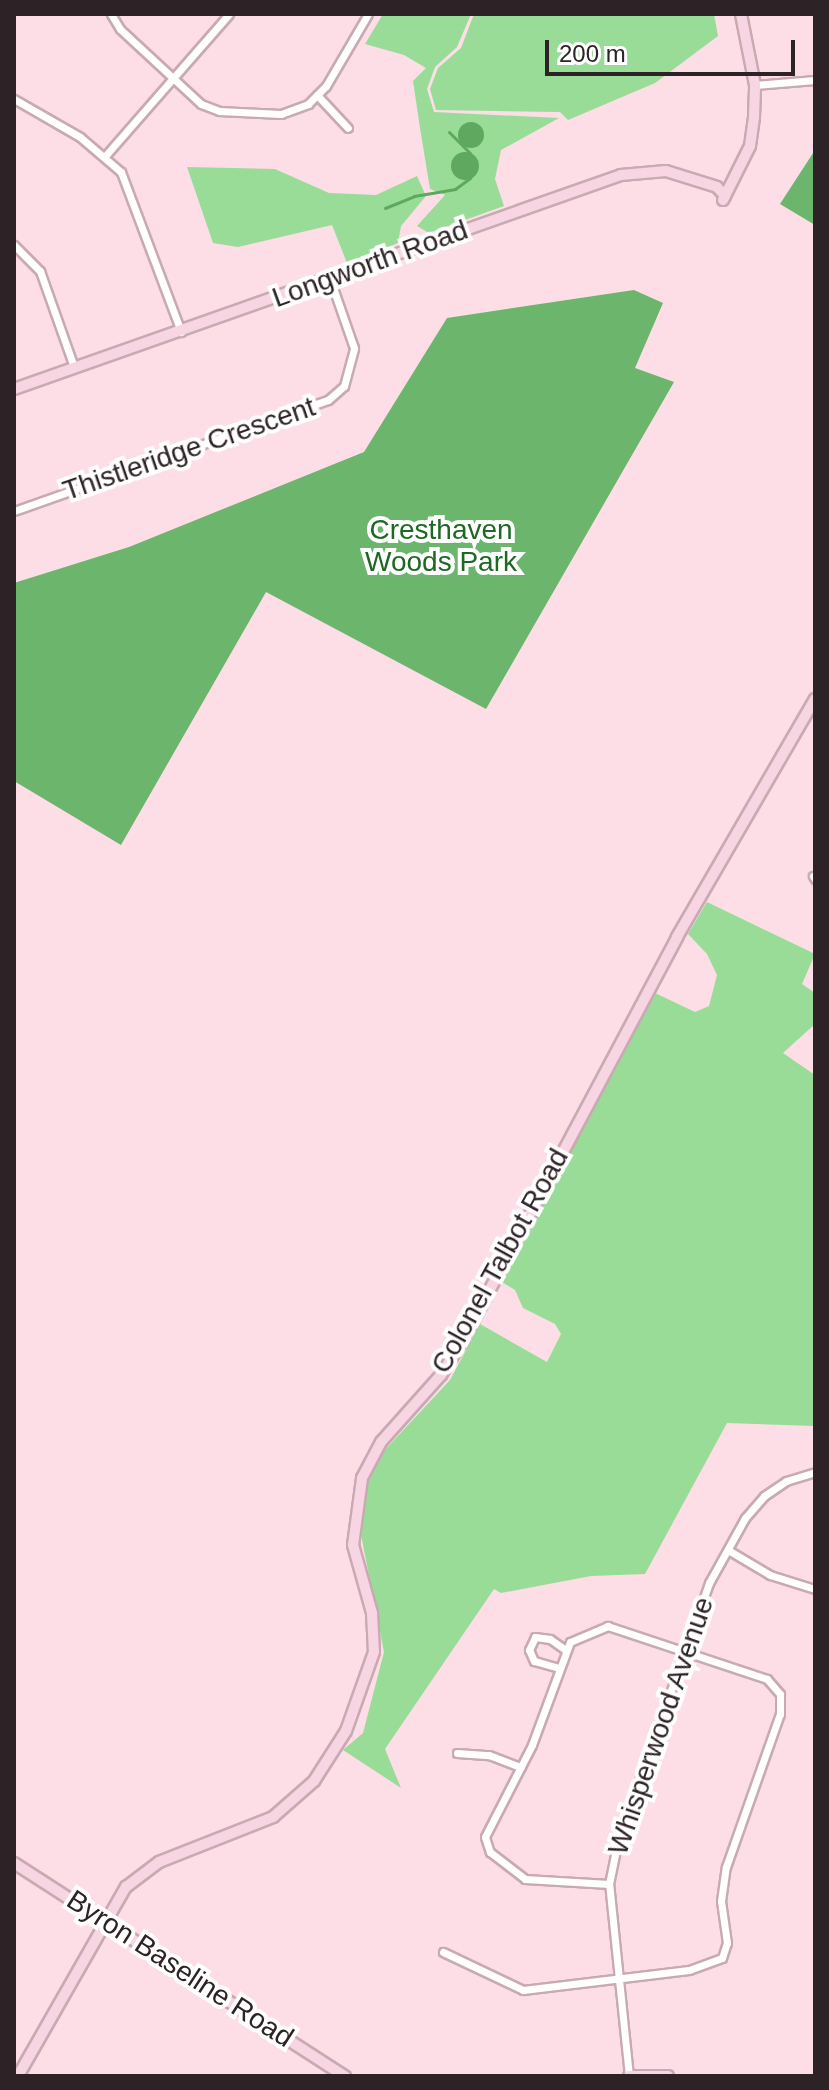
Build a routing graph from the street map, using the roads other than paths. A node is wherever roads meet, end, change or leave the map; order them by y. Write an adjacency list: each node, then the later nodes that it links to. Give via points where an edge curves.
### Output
1 (111, 14): 5 (street)
2 (229, 14): 5 (street)
3 (368, 14): 8 (street)
4 (741, 14): 7 (main road)
5 (173, 79): 8 (street, via 201,104 219,111 281,114); 11 (street)
6 (815, 80): 7 (street)
7 (755, 85): 13 (main road, Longworth Road, via 750,146 724,199 717,187 666,171 621,175)
8 (317, 95): 10 (street)
9 (14, 99): 11 (street)
10 (348, 128)
11 (106, 155): 14 (street, via 130,186)
12 (14, 245): 15 (street, via 40,271)
13 (330, 279): 14 (main road, Longworth Road); 17 (street, Thistleridge Crescent, via 354,348 344,386 328,400)
14 (181, 332): 15 (main road, Longworth Road)
15 (74, 367): 16 (main road, Longworth Road)
16 (14, 389)
17 (14, 511)
18 (815, 700): 29 (main road, Colonel Talbot Road, via 670,950 462,1342 441,1375 381,1442 362,1478 353,1545 372,1613 374,1652 346,1731 314,1781 273,1817 159,1862 126,1887)
19 (815, 1472): 20 (street, Whisperwood Avenue, via 786,1481 764,1496)
20 (728, 1550): 21 (street, via 770,1575); 23 (street, Whisperwood Avenue)
21 (815, 1589)
22 (566, 1650): 23 (street, via 587,1632 608,1626); 24 (street); 24 (street, via 535,1637 529,1650 534,1661)
23 (683, 1651): 28 (street, Whisperwood Avenue, via 637,1777); 31 (street, via 767,1679 780,1694 780,1714 726,1867 721,1901 727,1943 722,1958 689,1970)
24 (559, 1668): 26 (street)
25 (457, 1753): 26 (street, via 489,1755)
26 (521, 1767): 28 (street, via 487,1827 490,1852 525,1879)
27 (14, 1863): 29 (main road, Byron Baseline Road)
28 (609, 1884): 31 (street, Whisperwood Avenue)
29 (107, 1920): 32 (main road, Colonel Talbot Road); 33 (main road, Byron Baseline Road)
30 (443, 1952): 31 (street, via 523,1990)
31 (617, 1979): 34 (street, Whisperwood Avenue)
32 (18, 2076)
33 (345, 2076)
34 (629, 2076): 35 (main road)
35 (668, 2076)

